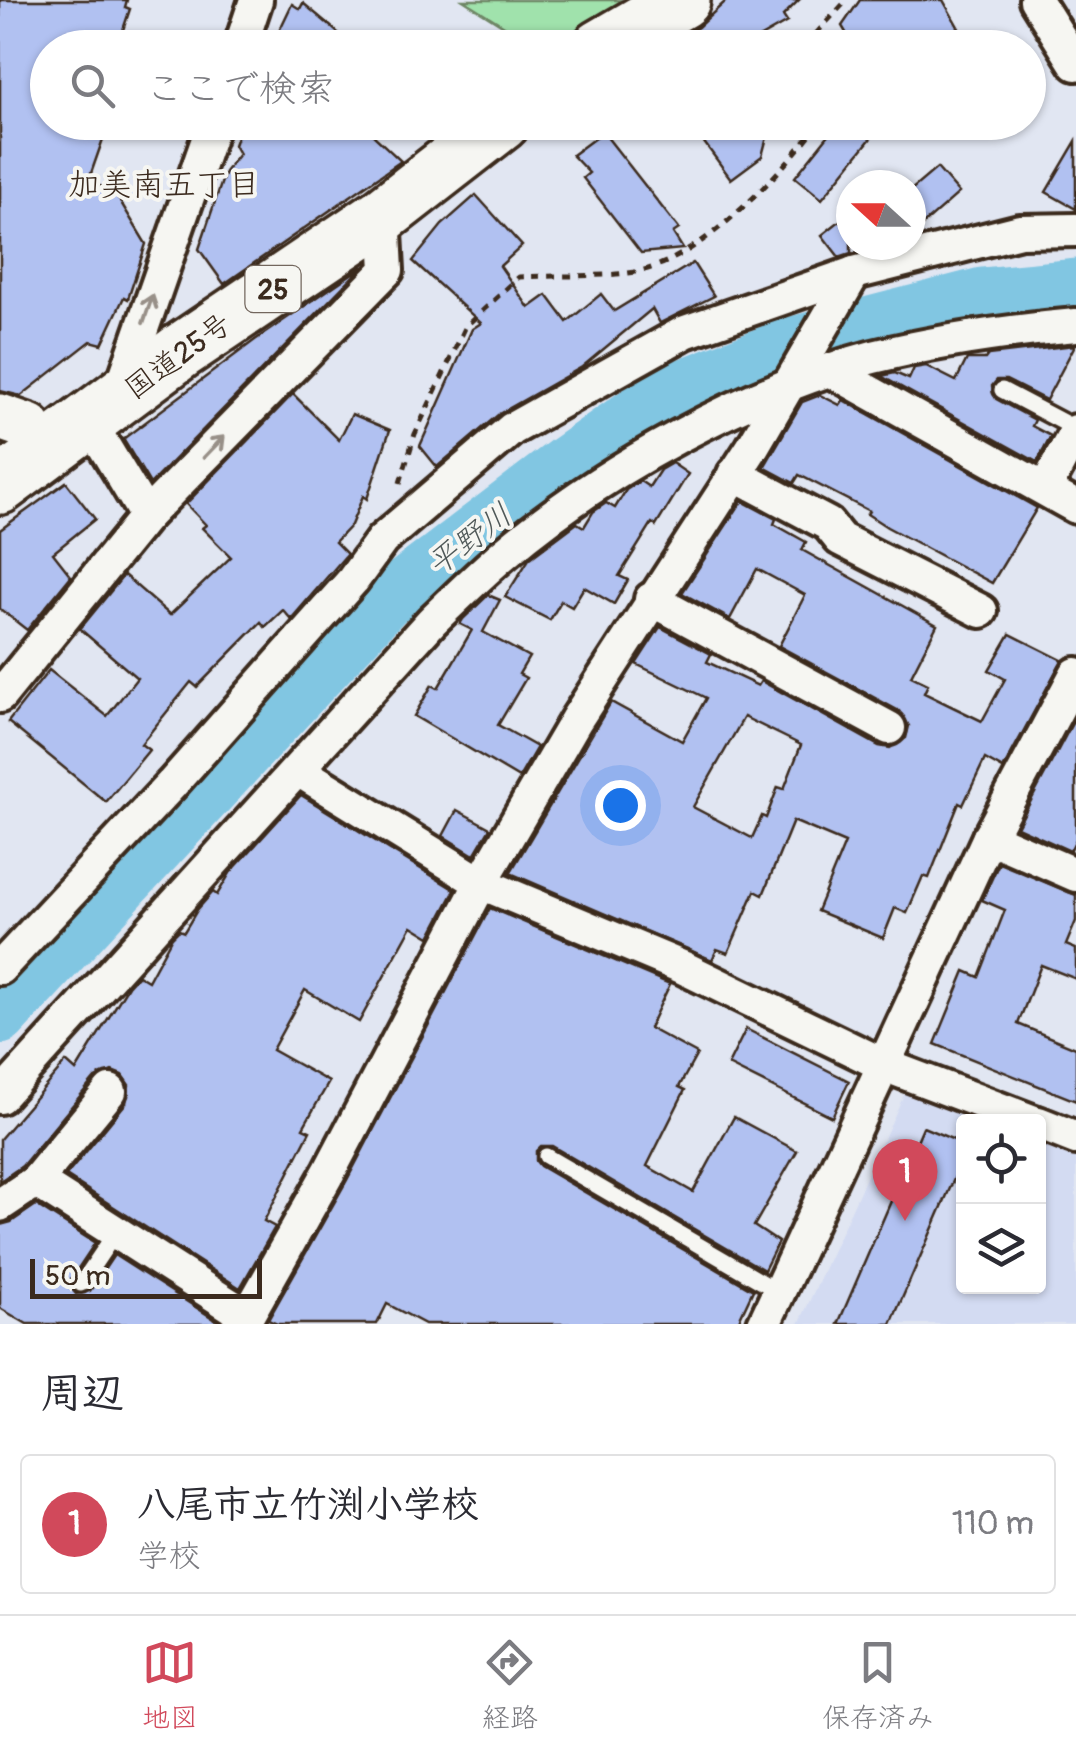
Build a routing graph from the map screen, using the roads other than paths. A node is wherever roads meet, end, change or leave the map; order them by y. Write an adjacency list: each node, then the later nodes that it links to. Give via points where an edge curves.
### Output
1 (256, 0): 4 (street)
2 (682, 0): 5 (highway)
3 (1036, 0): 6 (street)
4 (246, 30)
5 (631, 30)
6 (1076, 64)
7 (207, 140): 16 (street, one-way to 7)
8 (479, 140): 9 (highway, 国道25号 / 25)
9 (384, 214): 16 (highway, 国道25号 / 25, via 181,350); 24 (street, one-way to 9, via 387,270)
10 (1076, 230): 11 (street, via 1020,231)
11 (854, 272): 14 (street); 34 (street, via 685,332 512,429 382,540 172,784)
12 (1076, 325): 13 (street, via 872,358)
13 (832, 372): 14 (street); 22 (street)
14 (791, 380): 20 (street); 30 (street, via 570,504 506,552 432,621)
15 (1002, 390): 18 (lane)
16 (103, 412): 19 (highway, 国道25号 / 25); 24 (street)
17 (0, 417): 19 (street, via 29,428)
18 (1076, 430): 22 (street)
19 (44, 454): 21 (highway, 国道25号 / 25)
20 (734, 474): 25 (street); 26 (street, via 828,524 840,539)
21 (0, 486)
22 (1045, 489): 23 (street)
23 (1076, 507)
24 (146, 516): 28 (street)
25 (651, 599): 29 (street); 33 (street)
26 (981, 611)
27 (1076, 674): 31 (street)
28 (0, 696)
29 (890, 728)
30 (298, 770): 33 (street); 37 (street)
31 (988, 837): 32 (street); 35 (street)
32 (1076, 875)
33 (481, 883): 35 (street, via 682,967); 47 (street)
34 (0, 968)
35 (884, 1065): 38 (street); 46 (street)
36 (110, 1091): 42 (street)
37 (0, 1097)
38 (1015, 1114)
39 (1046, 1126): 40 (street)
40 (1076, 1138)
41 (546, 1156): 46 (lane)
42 (36, 1180): 43 (street); 44 (street)
43 (0, 1205)
44 (116, 1232): 45 (lane); 47 (street)
45 (80, 1284)
46 (779, 1292): 48 (street)
47 (245, 1320)
48 (764, 1324)

